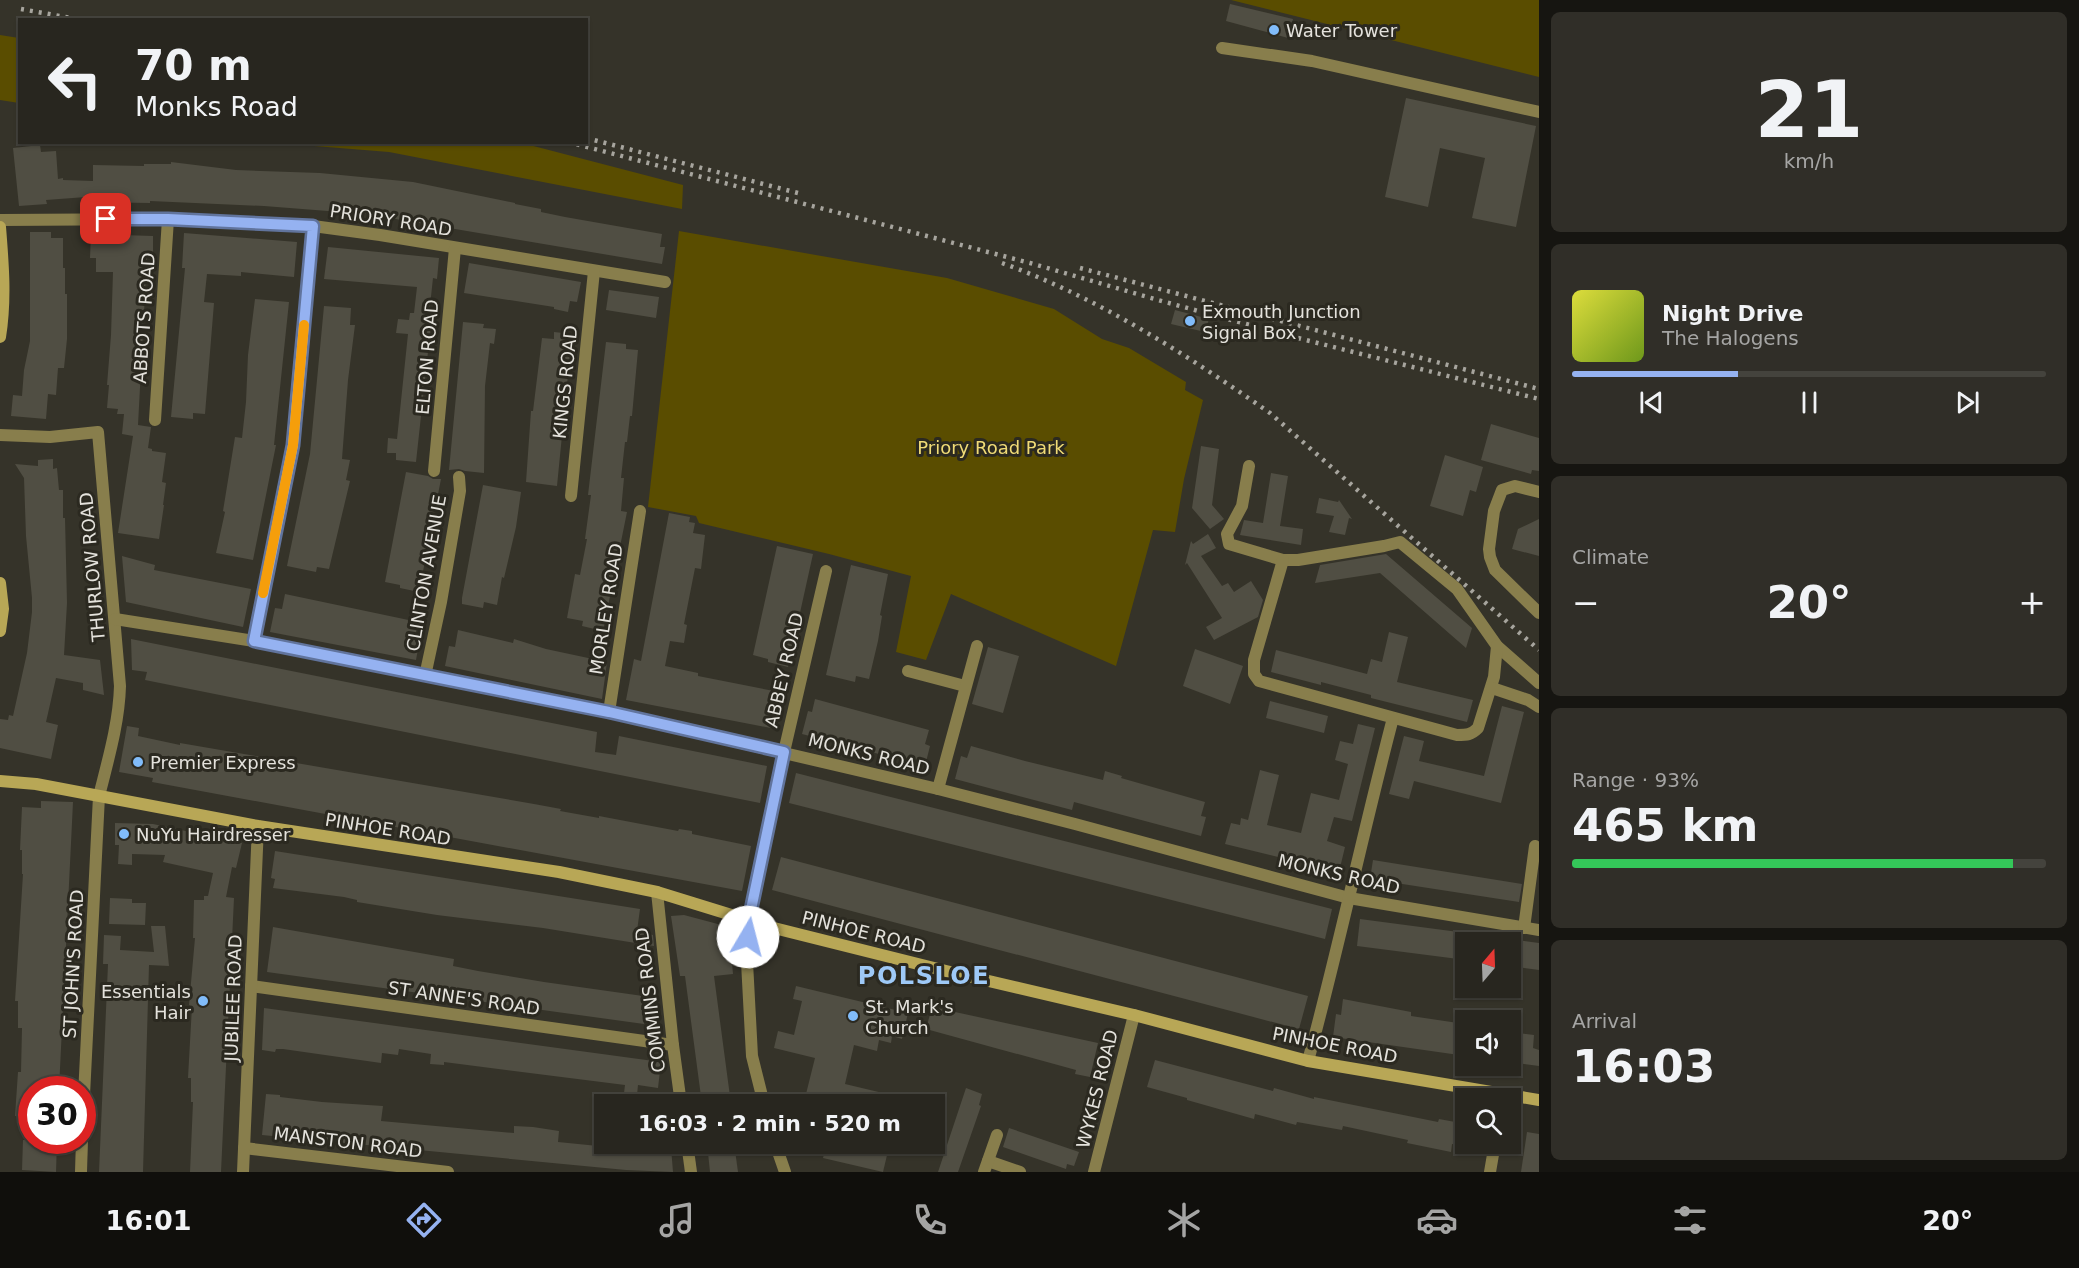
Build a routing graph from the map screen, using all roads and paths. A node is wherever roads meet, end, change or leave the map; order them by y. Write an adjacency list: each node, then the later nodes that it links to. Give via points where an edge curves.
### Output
1 (1222, 48): 2 (street, via 1312,61)
2 (1539, 112)
3 (168, 219): 4 (street, PRIORY ROAD); 5 (street, PRIORY ROAD); 11 (street, ABBOTS ROAD)
4 (0, 220)
5 (313, 226): 7 (street, PRIORY ROAD); 25 (street, via 293,445)
6 (0, 227): 10 (main road, via 4,266)
7 (455, 248): 8 (street, PRIORY ROAD); 14 (street, ELTON ROAD)
8 (594, 271): 9 (street, PRIORY ROAD); 17 (street, KINGS ROAD)
9 (665, 282)
10 (0, 337)
11 (155, 420)
12 (0, 435): 23 (street, THURLOW ROAD, via 98,432)
13 (1249, 466): 19 (street, via 1242,506 1227,540 1229,544)
14 (434, 471)
15 (459, 477): 29 (street, CLINTON AVENUE, via 443,591)
16 (1539, 492): 22 (street, via 1515,486 1500,492 1489,549 1495,570)
17 (571, 496)
18 (640, 511): 34 (street, MORLEY ROAD)
19 (1283, 560): 27 (street, via 1400,542 1457,589); 35 (street, via 1254,660 1254,674 1259,681)
20 (826, 571): 36 (street, ABBEY ROAD)
21 (0, 584): 24 (main road)
22 (1539, 613)
23 (115, 619): 25 (street, MONKS ROAD); 39 (street, THURLOW ROAD, via 120,701)
24 (0, 631)
25 (254, 641): 29 (street, MONKS ROAD)
26 (977, 646): 31 (street)
27 (1497, 646): 30 (street); 32 (street)
28 (908, 671): 31 (street)
29 (425, 676): 34 (street, MONKS ROAD)
30 (1539, 683)
31 (965, 686): 38 (street)
32 (1492, 688): 33 (street); 35 (street, via 1478,728 1472,734 1457,735)
33 (1539, 707)
34 (609, 712): 36 (street, MONKS ROAD)
35 (1393, 718): 43 (street)
36 (784, 752): 38 (street, MONKS ROAD); 44 (street, ABBEY ROAD)
37 (0, 780): 39 (main road, PINHOE ROAD)
38 (938, 789): 43 (street, MONKS ROAD)
39 (99, 796): 40 (main road, PINHOE ROAD); 51 (street, ST JOHN'S ROAD)
40 (258, 826): 42 (main road, PINHOE ROAD); 47 (street, JUBILEE ROAD)
41 (1535, 846): 45 (street)
42 (657, 892): 44 (main road, PINHOE ROAD); 49 (street, COMMINS ROAD)
43 (1349, 898): 45 (street, MONKS ROAD); 50 (street)
44 (749, 919): 48 (main road, PINHOE ROAD); 54 (street, ABBEY ROAD, via 752,1056)
45 (1524, 928): 46 (street, MONKS ROAD)
46 (1539, 930)
47 (251, 986): 49 (street, ST ANNE'S ROAD); 58 (street, JUBILEE ROAD)
48 (1134, 1015): 50 (main road, PINHOE ROAD); 70 (street, WYKES ROAD)
49 (673, 1044): 53 (street, COMMINS ROAD)
50 (1308, 1061): 52 (main road, PINHOE ROAD)
51 (85, 1076)
52 (1458, 1088)
53 (680, 1094)
54 (762, 1094)
55 (1521, 1098): 56 (main road, PINHOE ROAD)
56 (1539, 1100)
57 (997, 1135): 63 (street)
58 (244, 1148): 65 (street, JUBILEE ROAD); 66 (street, MANSTON ROAD)
59 (82, 1154): 64 (street)
60 (689, 1154): 67 (street)
61 (779, 1154): 68 (street)
62 (1493, 1154): 71 (street)
63 (986, 1166): 69 (street)
64 (81, 1172)
65 (243, 1172)
66 (448, 1172)
67 (691, 1172)
68 (785, 1172)
69 (1020, 1172)
70 (1094, 1172)
71 (1490, 1172)

